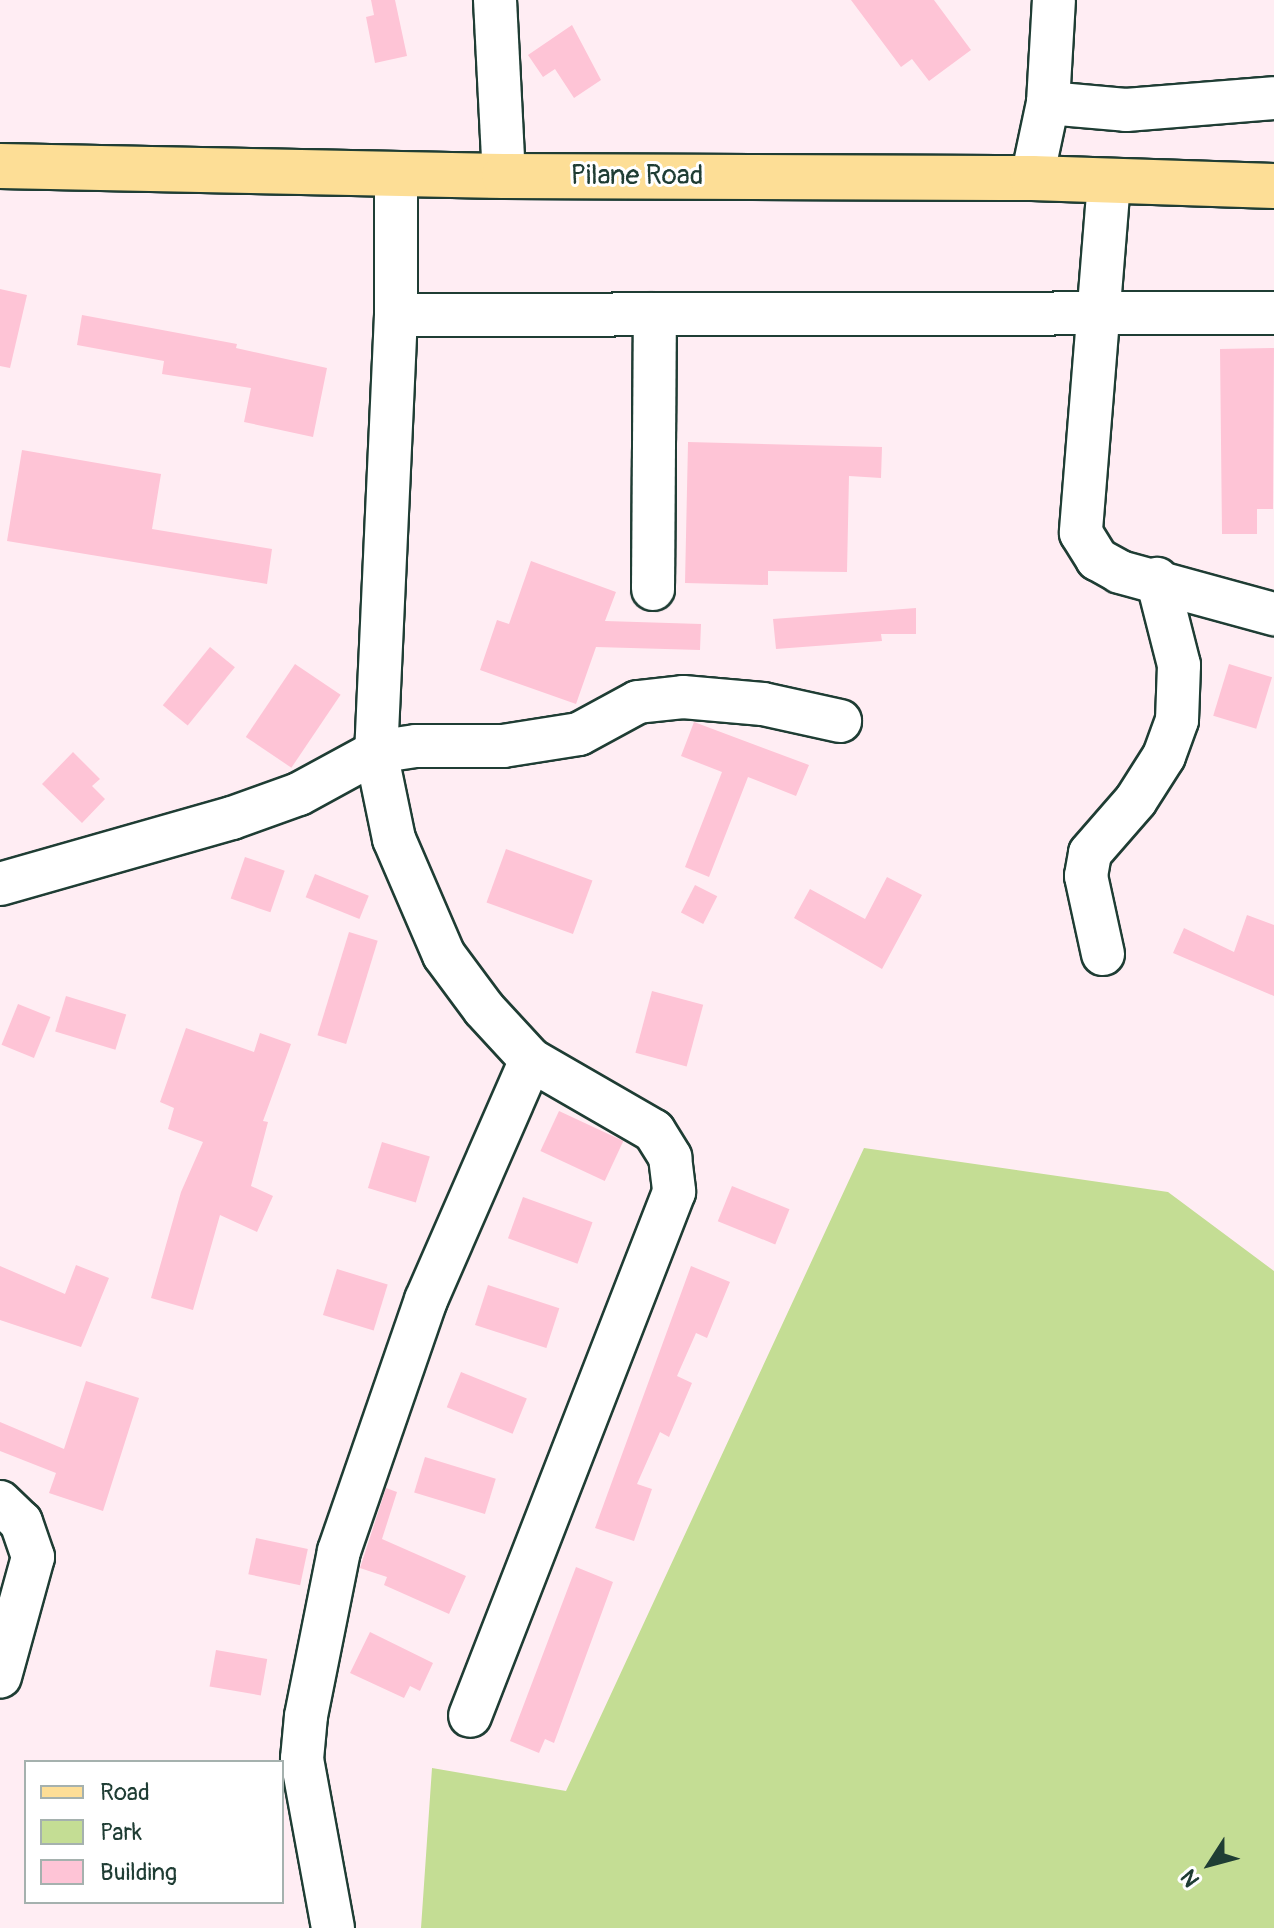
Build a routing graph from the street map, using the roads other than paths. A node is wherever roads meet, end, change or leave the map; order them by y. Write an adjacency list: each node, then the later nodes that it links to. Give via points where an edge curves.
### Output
1 (495, 0): 7 (street)
2 (1054, 0): 4 (street)
3 (1274, 98): 4 (street, via 1126,110)
4 (1048, 103): 8 (street)
5 (0, 166): 6 (main road, Pilane Road)
6 (396, 173): 7 (main road, Pilane Road); 14 (street)
7 (504, 176): 8 (main road, Pilane Road)
8 (1032, 178): 9 (main road, Pilane Road)
9 (1109, 182): 10 (main road, Pilane Road); 11 (street)
10 (1274, 186)
11 (1095, 312): 12 (street); 13 (street); 15 (street, via 1081,533 1097,559 1120,572)
12 (1274, 313)
13 (655, 314): 14 (street); 16 (street)
14 (396, 315): 19 (street)
15 (1157, 579): 17 (street); 21 (street, via 1179,665 1177,720 1164,756 1136,800 1090,853 1086,876)
16 (653, 589)
17 (1274, 614)
18 (840, 721): 19 (street, via 763,704 683,697 638,702 579,734 503,746 416,746)
19 (376, 752): 20 (street, via 299,794 232,818); 22 (street, via 394,839 444,955)
20 (0, 884)
21 (1103, 954)
22 (531, 1060): 25 (street, via 654,1131 670,1157 674,1192); 26 (street, via 426,1300 339,1551 302,1759)
23 (0, 1502): 24 (street, via 21,1522 33,1557)
24 (0, 1677)
25 (470, 1716)
26 (333, 1928)

